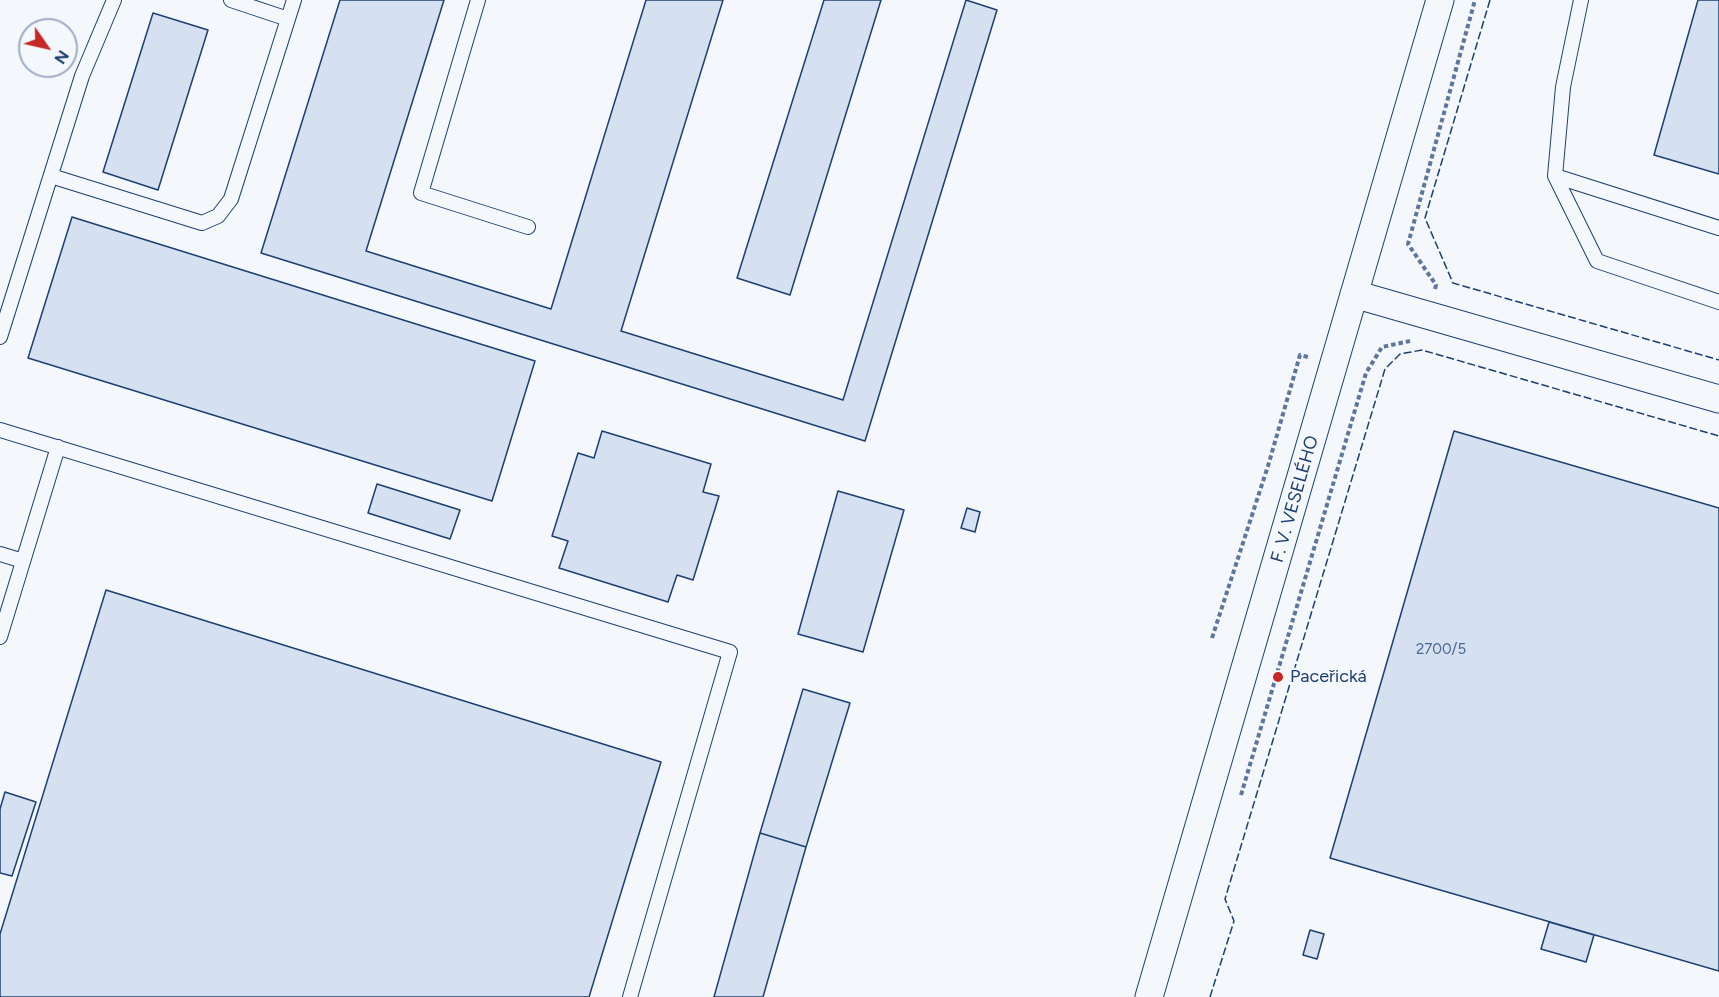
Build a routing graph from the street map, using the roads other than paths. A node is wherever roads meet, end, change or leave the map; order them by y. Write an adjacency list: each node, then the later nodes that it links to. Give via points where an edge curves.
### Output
1 (114, 0): 8 (lane, via 82,76)
2 (231, 0): 7 (lane)
3 (294, 0): 7 (lane)
4 (478, 0): 10 (lane, via 421,193)
5 (1440, 0): 12 (street, F. V. VESELÉHO)
6 (1581, 0): 9 (lane, via 1563,87)
7 (288, 19): 8 (lane, via 231,199 218,216 202,223)
8 (51, 176): 14 (lane)
9 (1555, 176): 11 (lane); 13 (lane, via 1597,261)
10 (528, 227)
11 (1719, 228)
12 (1354, 294): 15 (street); 22 (street, F. V. VESELÉHO)
13 (1719, 302)
14 (0, 337)
15 (1719, 399)
16 (0, 430): 17 (lane)
17 (58, 447): 19 (lane); 21 (lane, via 730,652)
18 (0, 554): 19 (lane)
19 (23, 561): 20 (lane)
20 (0, 637)
21 (630, 997)
22 (1149, 997)

